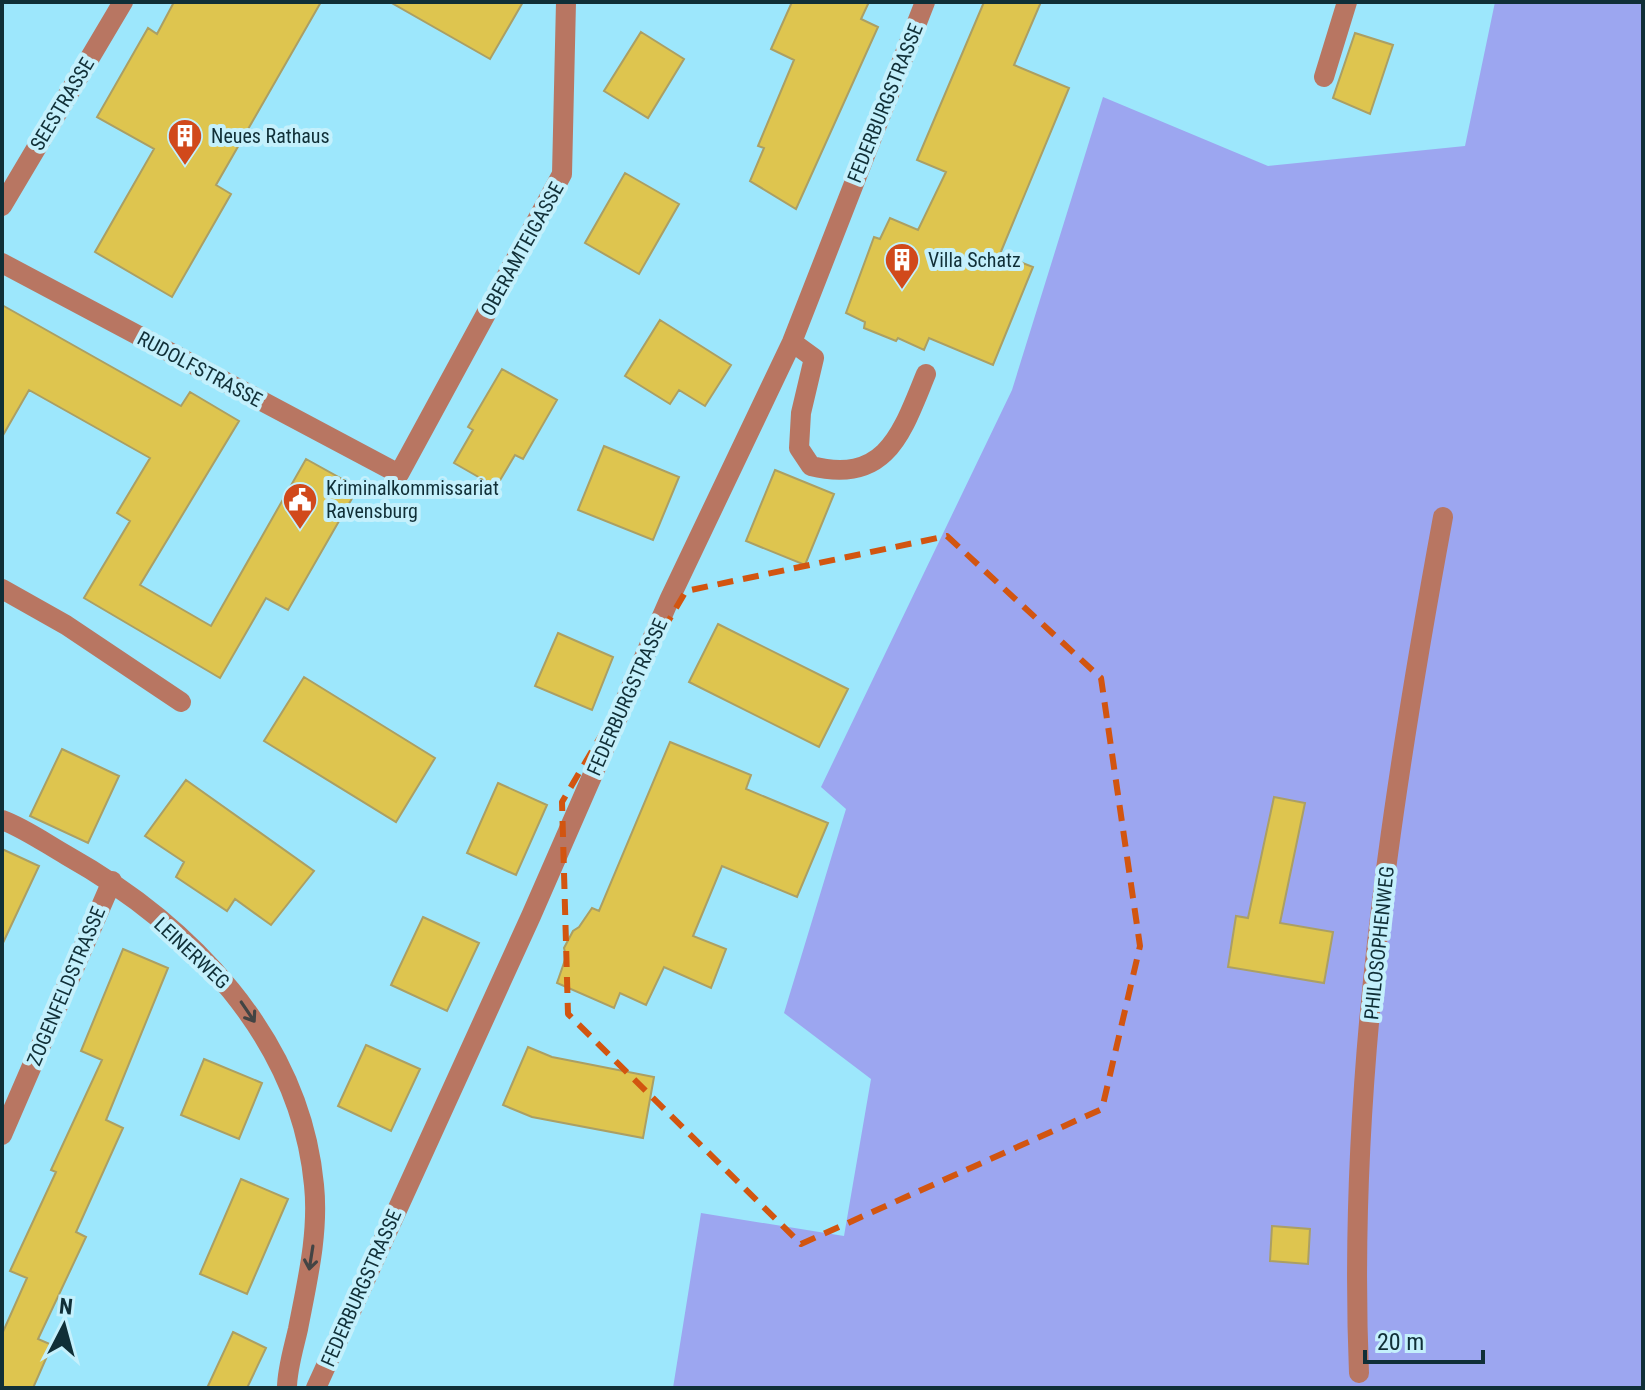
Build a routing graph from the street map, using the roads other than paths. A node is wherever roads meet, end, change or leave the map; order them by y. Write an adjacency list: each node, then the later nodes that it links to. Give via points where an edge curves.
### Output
1 (123, 2): 6 (street, SEESTRASSE)
2 (566, 2): 10 (street, OBERAMTEIGASSE, via 562,174)
3 (925, 2): 8 (street, FEDERBURGSTRASSE)
4 (1347, 2): 5 (street)
5 (1324, 77)
6 (2, 206)
7 (2, 263): 10 (street, RUDOLFSTRASSE)
8 (792, 342): 9 (street, via 814,358 799,448 811,466 834,472 857,470 883,455 904,428); 19 (street, FEDERBURGSTRASSE, via 670,598)
9 (926, 374)
10 (399, 474)
11 (1443, 517): 17 (street, PHILOSOPHENWEG, via 1412,684 1379,918 1359,1170)
12 (2, 589): 13 (street)
13 (181, 702)
14 (2, 820): 15 (street, LEINERWEG)
15 (112, 881): 16 (street, ZOGENFELDSTRASSE); 18 (street, LEINERWEG, one-way to 18, via 210,964 243,1003 271,1047 292,1095 314,1185 314,1243)
16 (2, 1135)
17 (1359, 1373)
18 (287, 1388)
19 (316, 1388)

